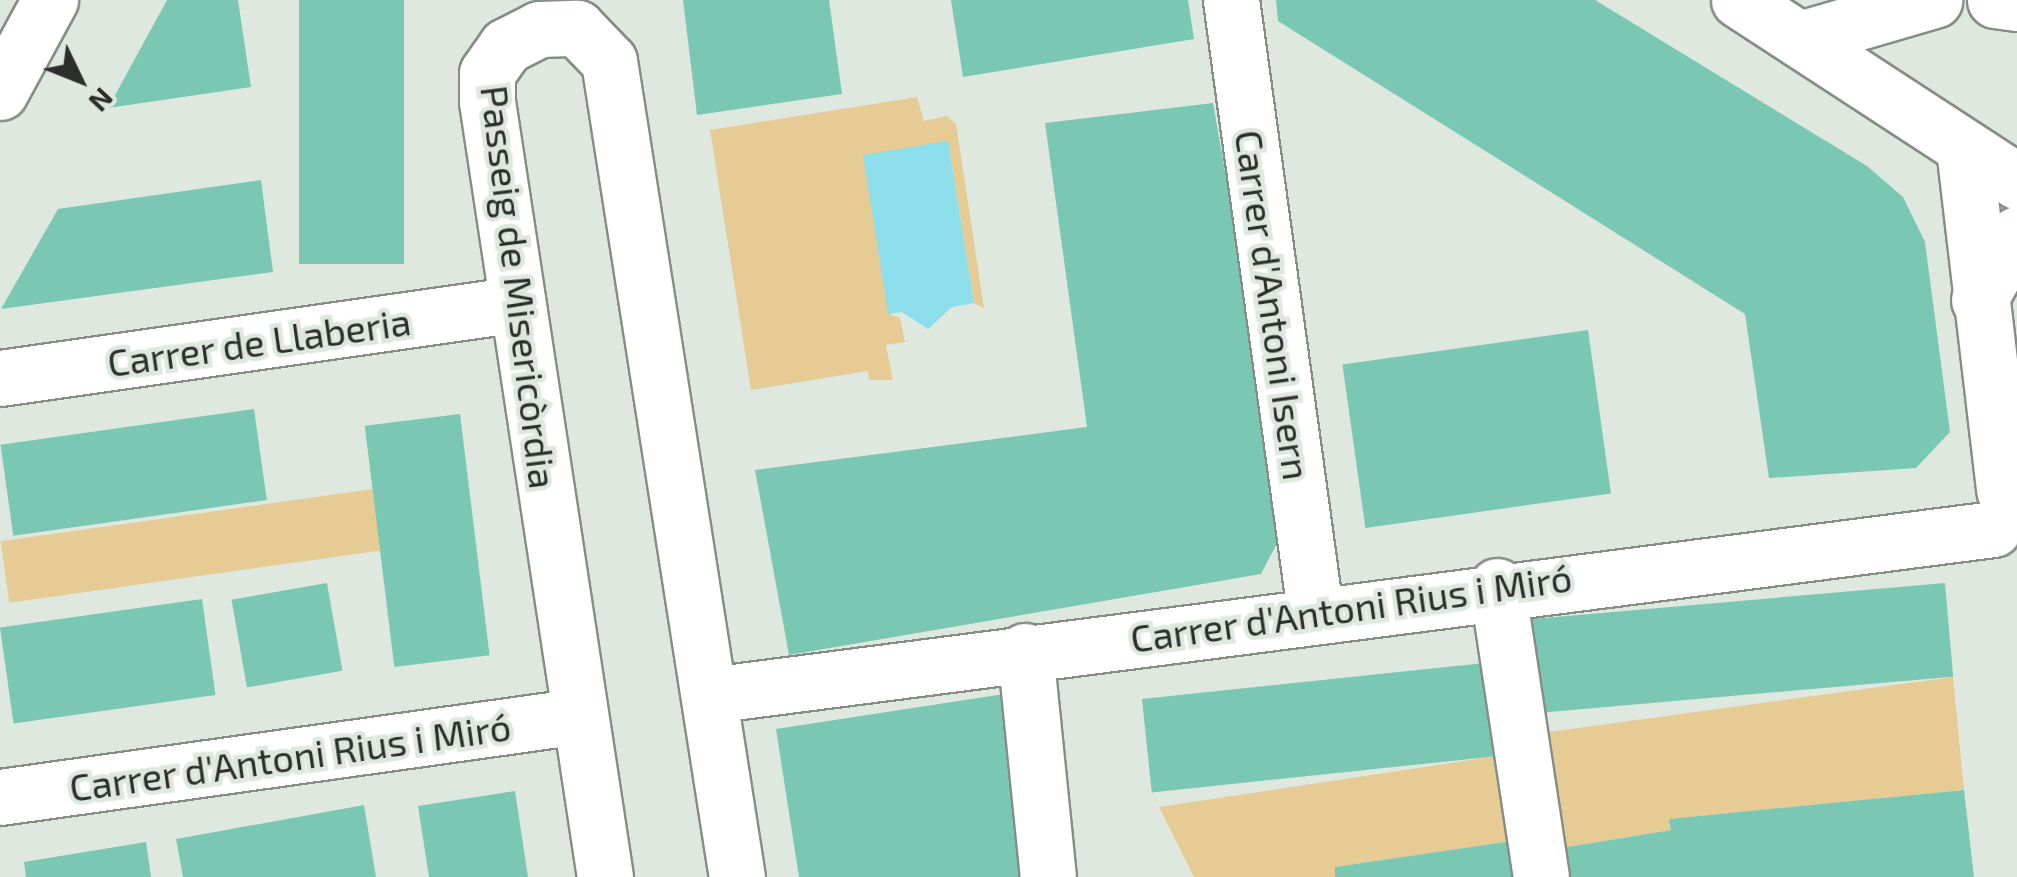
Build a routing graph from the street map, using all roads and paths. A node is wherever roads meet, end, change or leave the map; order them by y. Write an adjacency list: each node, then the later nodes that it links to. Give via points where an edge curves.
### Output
1 (50, 0): 8 (street)
2 (1232, 0): 17 (street, Carrer d'Antoni Isern)
3 (1739, 0): 7 (street)
4 (1934, 0): 7 (street)
5 (1994, 0): 6 (street)
6 (2017, 3)
7 (1800, 39): 9 (street)
8 (0, 92)
9 (1964, 148): 10 (street); 12 (street)
10 (2017, 181)
11 (2017, 234): 12 (street)
12 (1979, 300): 15 (street)
13 (518, 304): 14 (street, Carrer de Llaberia); 19 (street, Passeig de Misericòrdia, via 488,73 506,46 539,28 576,28 610,60); 20 (street, Passeig de Misericòrdia)
14 (0, 378)
15 (2011, 529): 16 (street, Carrer d'Antoni Rius i Miró)
16 (1497, 586): 17 (street, Carrer d'Antoni Rius i Miró); 25 (street)
17 (1315, 610): 18 (street, Carrer d'Antoni Rius i Miró)
18 (1025, 651): 19 (street, Carrer d'Antoni Rius i Miró); 24 (street)
19 (710, 694): 23 (street, Passeig de Misericòrdia)
20 (579, 716): 21 (street, Carrer d'Antoni Rius i Miró); 22 (street, Passeig de Misericòrdia)
21 (0, 797)
22 (605, 877)
23 (737, 877)
24 (1048, 877)
25 (1541, 877)

